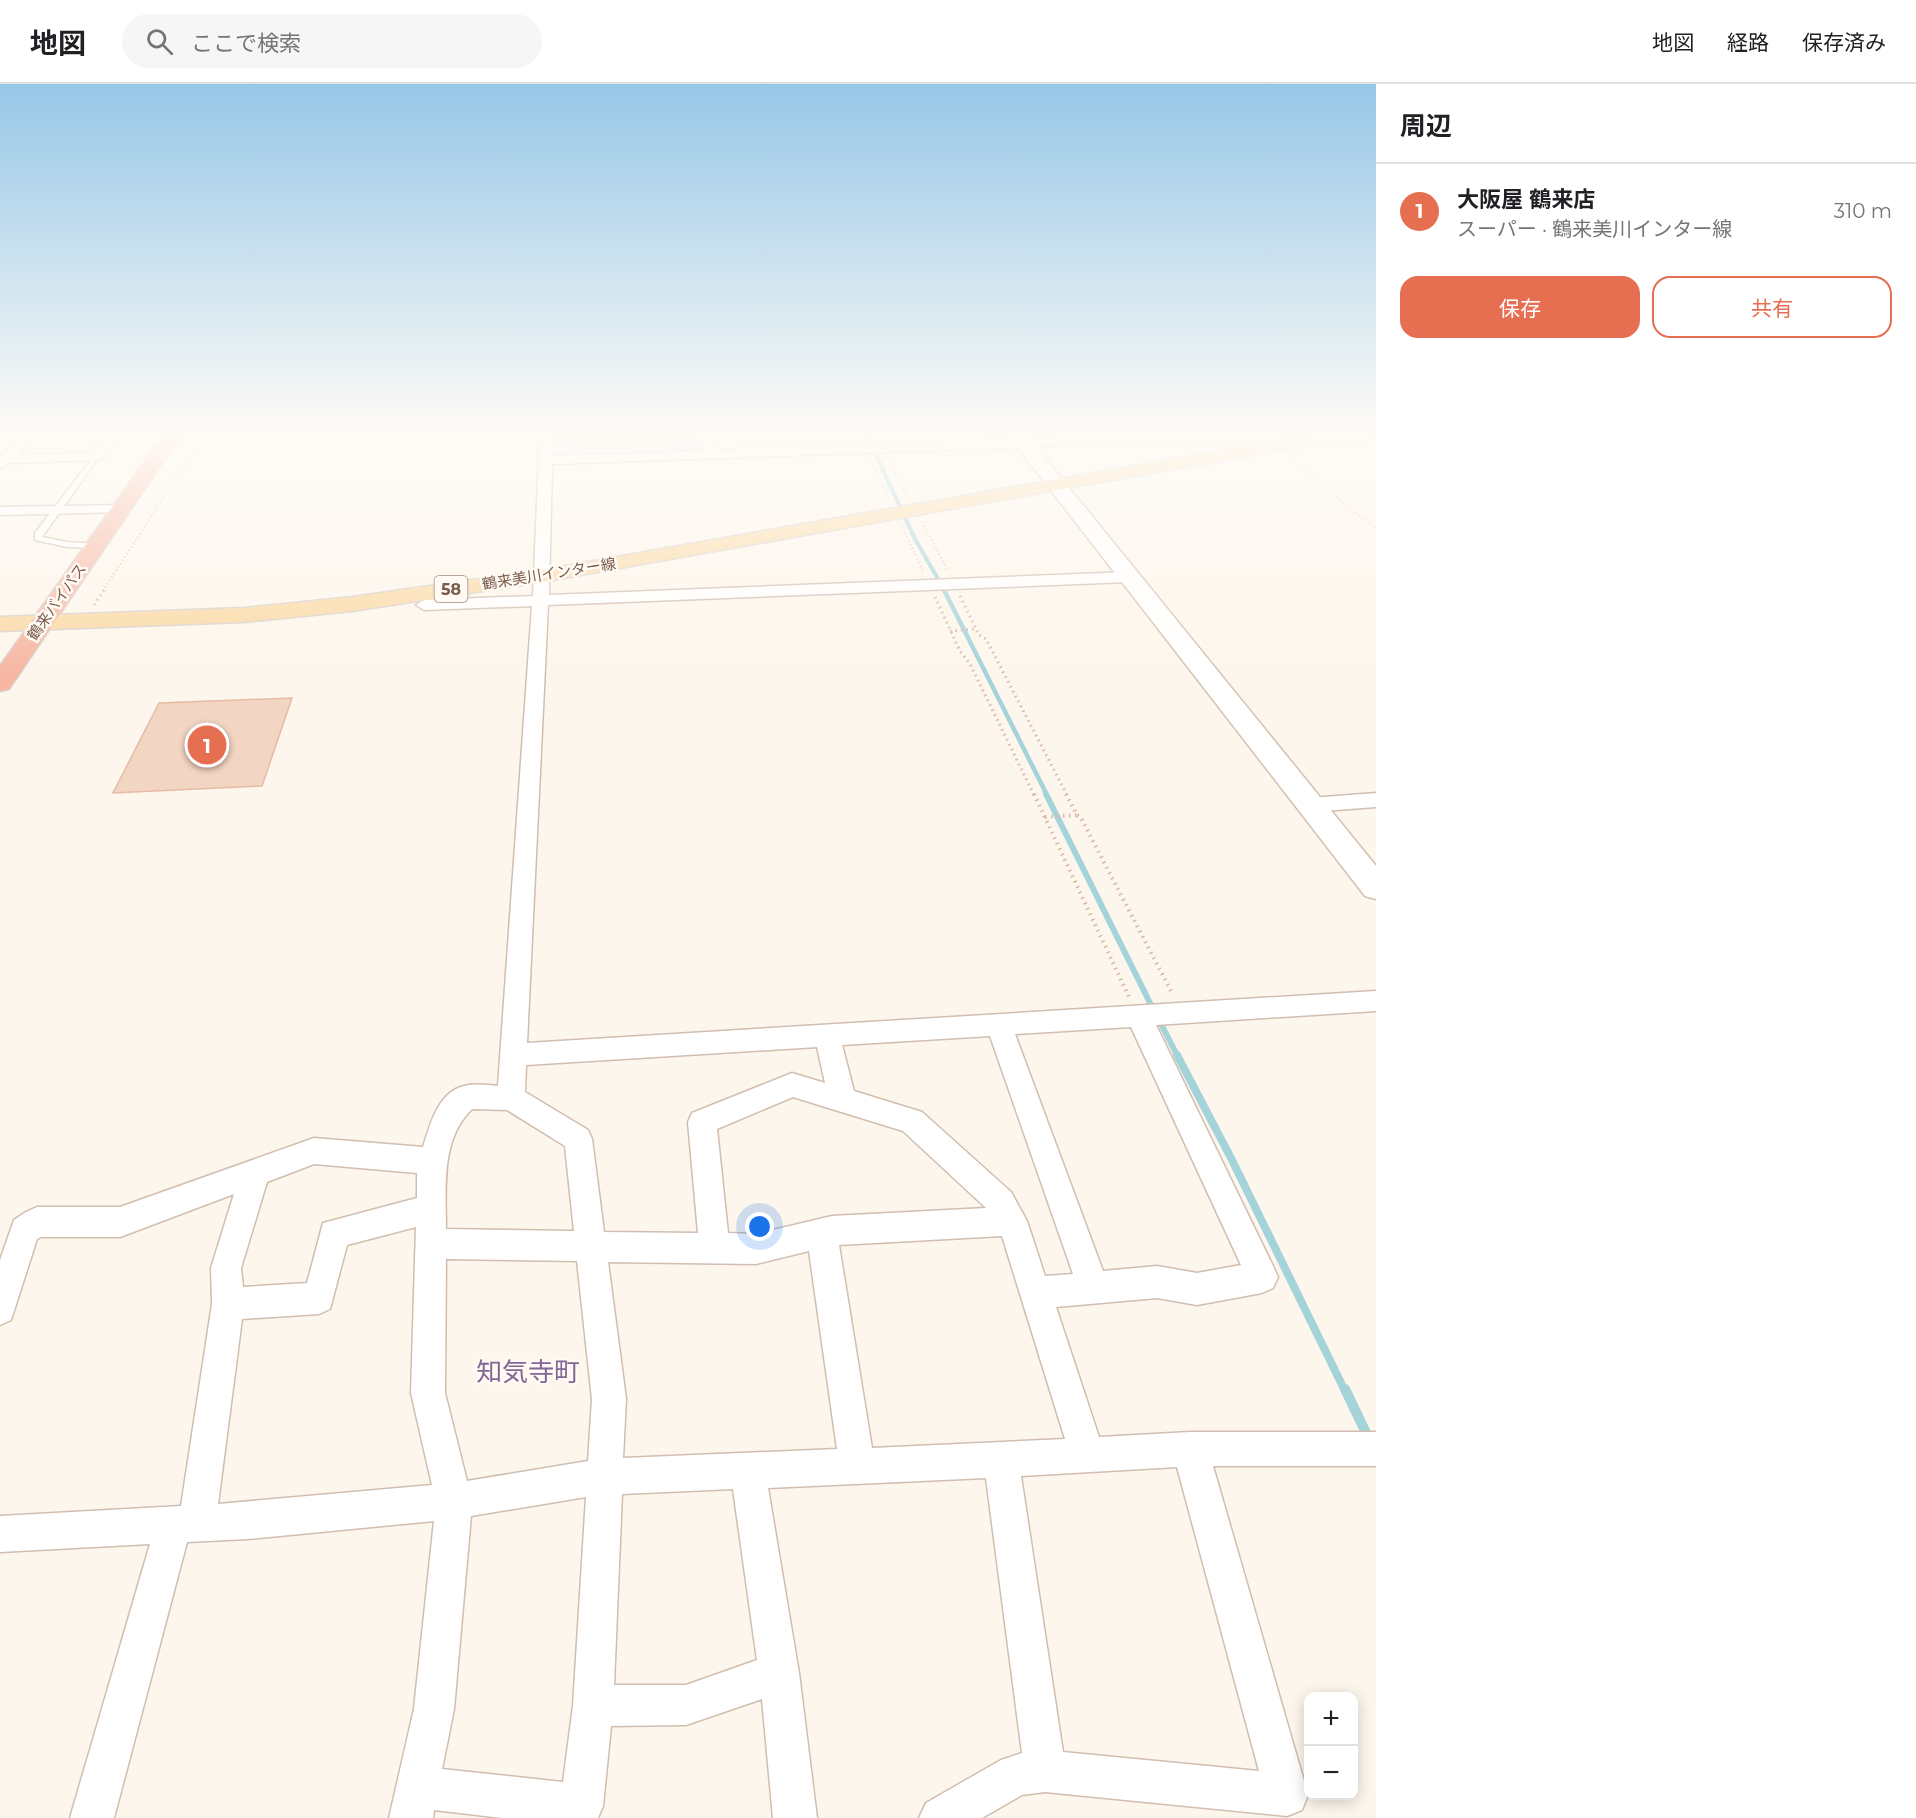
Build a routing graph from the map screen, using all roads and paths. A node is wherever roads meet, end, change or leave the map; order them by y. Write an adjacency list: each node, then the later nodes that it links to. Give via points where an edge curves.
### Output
1 (55, 512): 9 (lane, via 38,538)
2 (120, 512): 9 (highway, 鶴来バイパス)
3 (155, 512): 16 (path)
4 (544, 512): 10 (street)
5 (908, 512): 10 (main road, 鶴来美川インター線 / 58); 13 (path)
6 (1078, 512): 11 (street)
7 (1355, 512): 8 (path)
8 (1376, 529)
9 (97, 546): 17 (highway, 鶴来バイパス)
10 (542, 576): 14 (street); 16 (main road, 鶴来美川インター線 / 58, via 352,604 244,615)
11 (1129, 577): 13 (street); 23 (street)
12 (930, 585): 13 (street); 14 (street); 20 (path)
13 (955, 585): 19 (path)
14 (538, 602): 15 (street); 31 (street)
15 (424, 605)
16 (84, 621): 17 (main road, 鶴来美川インター線 / 58)
17 (44, 622): 18 (main road, 鶴来美川インター線 / 58); 21 (highway, 鶴来バイパス)
18 (0, 624)
19 (976, 629): 20 (path); 24 (path, via 986,639)
20 (951, 631): 25 (path)
21 (0, 684)
22 (1376, 800): 23 (street)
23 (1310, 805): 26 (street)
24 (1077, 815): 25 (path); 28 (path, via 1082,818)
25 (1046, 817): 28 (path)
26 (1376, 888)
27 (1376, 1001): 28 (street)
28 (1159, 1015): 29 (street); 42 (street, via 1262,1277 1197,1290 1157,1282)
29 (999, 1025): 30 (street); 42 (street)
30 (827, 1035): 31 (street); 33 (street)
31 (514, 1055): 32 (street)
32 (511, 1098): 34 (street, via 466,1097 448,1114); 40 (street, via 578,1139)
33 (842, 1100): 37 (street, via 912,1121 1001,1202); 41 (street, via 792,1085 702,1122)
34 (432, 1161): 35 (street, via 314,1152); 36 (street)
35 (255, 1173): 44 (street, via 226,1268); 45 (street, via 120,1222 37,1222 26,1230)
36 (432, 1209): 39 (street); 44 (street, via 334,1233 319,1298)
37 (1012, 1221): 38 (street); 43 (street)
38 (822, 1234): 41 (street, via 756,1249); 50 (street)
39 (431, 1244): 40 (street); 53 (street, via 428,1392)
40 (591, 1246): 41 (street); 52 (street, via 609,1399)
41 (714, 1247)
42 (1094, 1288): 43 (street)
43 (1035, 1293): 48 (street)
44 (228, 1304): 54 (street)
45 (0, 1309)
46 (1190, 1449): 47 (street); 48 (street); 58 (street, via 1287,1796)
47 (1368, 1449)
48 (1088, 1456): 49 (street)
49 (1001, 1461): 50 (street); 58 (street)
50 (857, 1466): 51 (street)
51 (748, 1471): 52 (street); 56 (street)
52 (605, 1477): 53 (street); 57 (street)
53 (454, 1501): 54 (street); 59 (street, via 434,1709)
54 (186, 1524): 55 (street); 62 (street)
55 (0, 1534)
56 (779, 1673): 57 (street, via 686,1705); 63 (street)
57 (593, 1706): 60 (street)
58 (1045, 1771): 61 (street, via 1016,1775)
59 (415, 1802): 60 (street)
60 (578, 1812)
61 (943, 1817)
62 (92, 1818)
63 (795, 1818)

